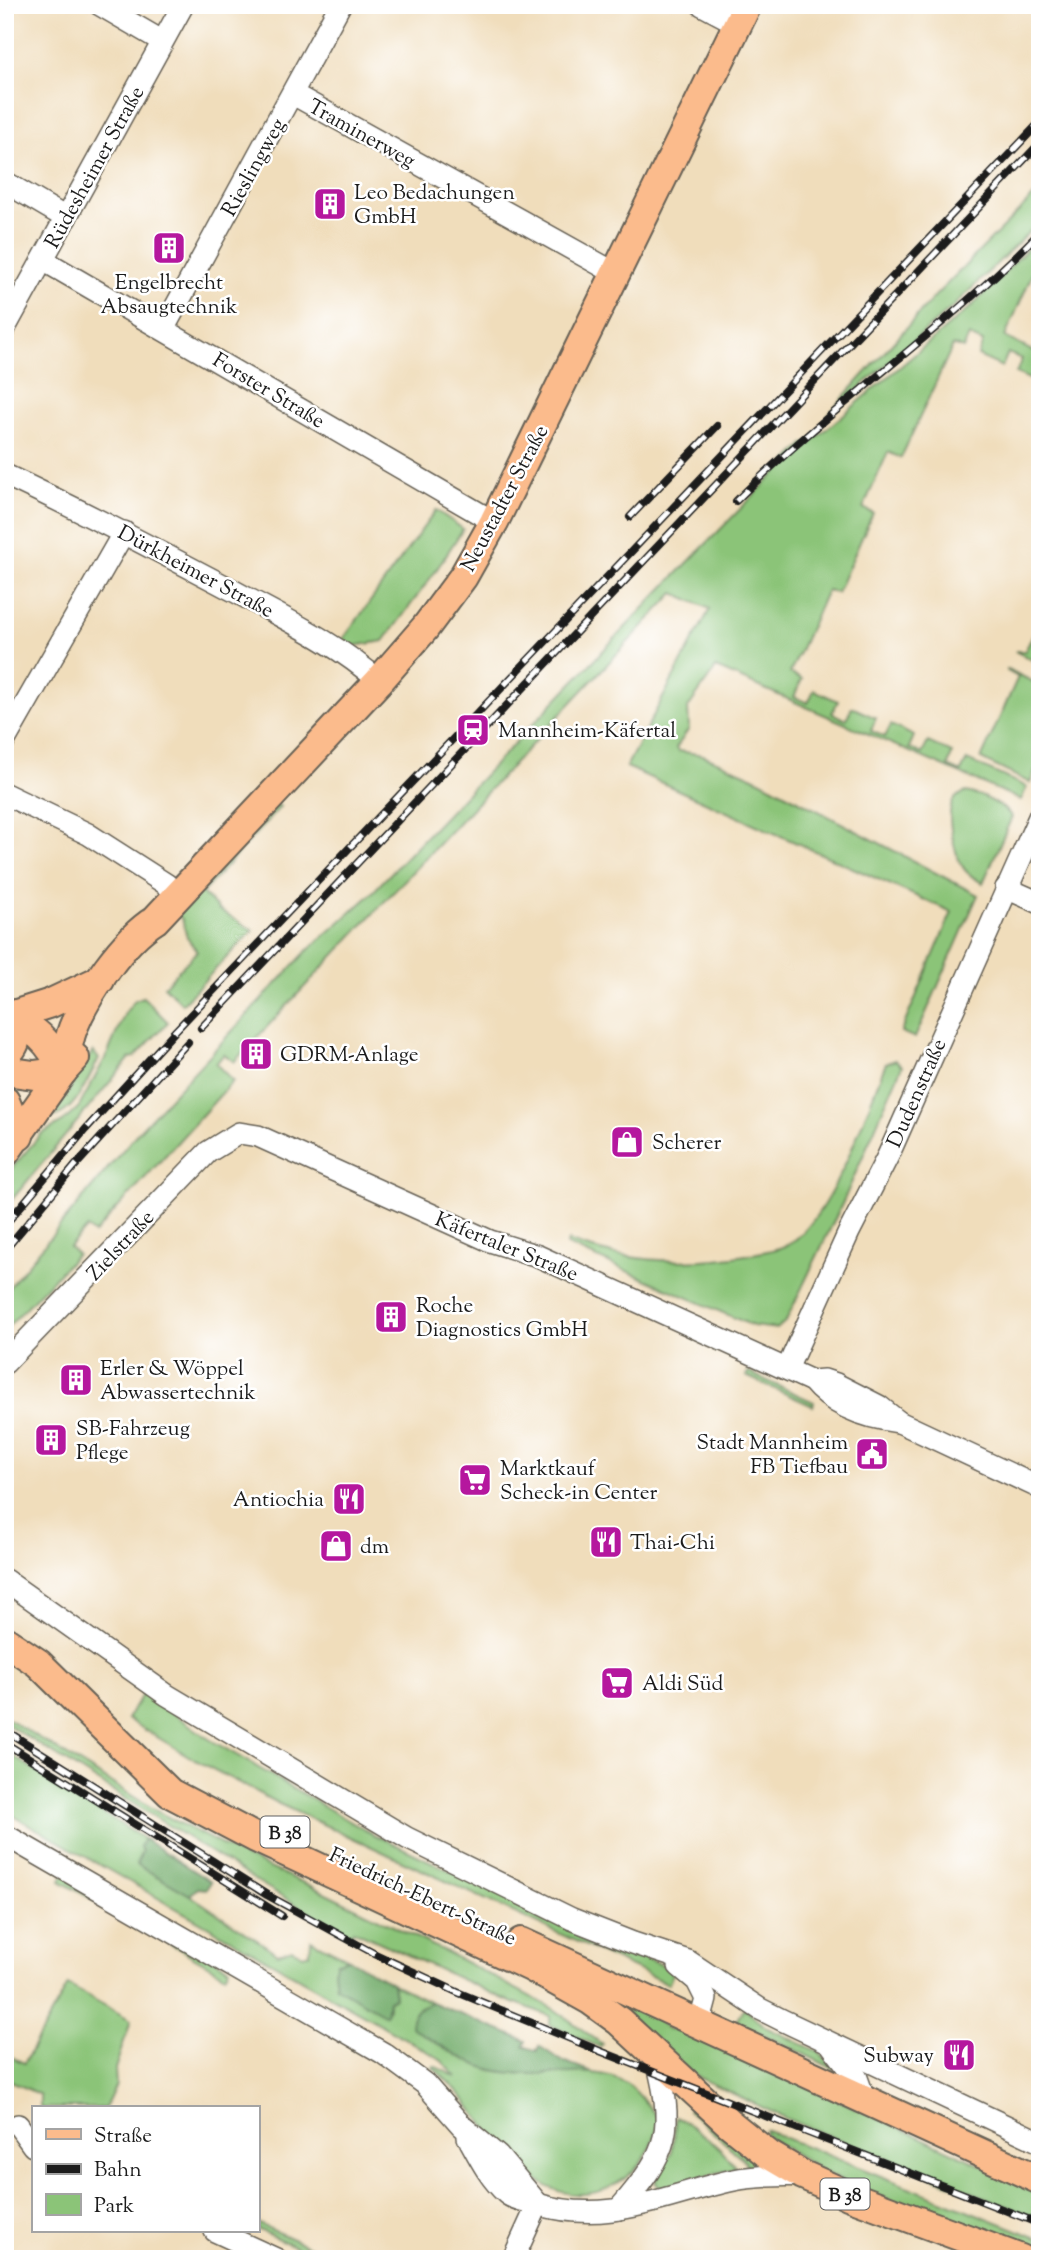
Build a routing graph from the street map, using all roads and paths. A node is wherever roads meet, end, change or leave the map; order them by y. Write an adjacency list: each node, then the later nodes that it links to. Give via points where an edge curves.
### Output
1 (100, 5): 6 (street)
2 (183, 5): 9 (street, Rüdesheimer Straße)
3 (340, 5): 7 (street, Rieslingweg)
4 (702, 5): 5 (street)
5 (742, 14): 11 (main road, Neustadter Straße)
6 (155, 37)
7 (293, 94): 11 (street, Traminerweg); 13 (street, Rieslingweg)
8 (5, 183): 9 (street)
9 (66, 218): 10 (street, Rüdesheimer Straße)
10 (43, 260): 12 (street, Rüdesheimer Straße); 13 (street, Forster Straße)
11 (615, 273): 15 (main road, Neustadter Straße)
12 (5, 328)
13 (164, 328): 15 (street, Forster Straße)
14 (5, 475): 16 (street, Dürkheimer Straße)
15 (494, 522): 17 (main road, Neustadter Straße, via 463,577)
16 (124, 533): 17 (street, Dürkheimer Straße, via 326,643); 18 (street)
17 (379, 681): 22 (main road, Neustadter Straße)
18 (5, 740)
19 (5, 794): 22 (street, via 88,834)
20 (1040, 815): 21 (street, Dudenstraße)
21 (1006, 888): 23 (street); 34 (street, Dudenstraße, via 888,1156)
22 (177, 894): 24 (main road, Neustadter Straße)
23 (1040, 903)
24 (155, 920): 25 (main road, Neustadter Straße, via 138,932); 28 (main road, Neustadter Straße, via 90,1038)
25 (100, 980): 26 (main road, via 51,1003); 28 (main road, Neustadter Straße, via 74,1028)
26 (8, 1015): 27 (main road, via 16,1039); 28 (main road, via 37,1031)
27 (5, 1055)
28 (63, 1070): 29 (main road, via 34,1075); 32 (main road)
29 (5, 1071)
30 (5, 1101): 32 (main road)
31 (239, 1133): 33 (street, Zielstraße, via 208,1152); 34 (street, Käfertaler Straße, via 258,1136 490,1241 538,1256)
32 (12, 1145)
33 (5, 1363)
34 (787, 1369): 35 (street, Käfertaler Straße, via 865,1416 899,1422)
35 (1040, 1488)
36 (5, 1580): 40 (street, Friedrich-Ebert-Straße, via 167,1695 407,1838 572,1919)
37 (5, 1626): 41 (main road, Friedrich-Ebert-Straße / B 38, via 27,1640 141,1756 188,1784)
38 (5, 1641): 43 (main road, Friedrich-Ebert-Straße / B 38, via 38,1663 170,1793 557,1981 619,2021)
39 (5, 1835): 50 (street, via 383,2053 425,2084 462,2126 498,2156)
40 (656, 1951): 41 (street, Friedrich-Ebert-Straße, via 688,1971 703,1989 705,2008); 42 (street, Friedrich-Ebert-Straße, via 688,1961 760,2009)
41 (690, 2020): 44 (main road, Friedrich-Ebert-Straße / B 38)
42 (827, 2041): 44 (street, via 857,2078); 46 (street, Friedrich-Ebert-Straße)
43 (655, 2053): 48 (main road, Friedrich-Ebert-Straße / B 38, via 729,2123); 51 (street, via 667,2110 665,2139 652,2168)
44 (865, 2100): 49 (main road, Friedrich-Ebert-Straße / B 38)
45 (18, 2125): 47 (street)
46 (1040, 2142)
47 (32, 2145)
48 (803, 2175): 51 (street, Friedrich-Ebert-Straße, via 737,2179); 55 (main road, Friedrich-Ebert-Straße / B 38)
49 (1040, 2180)
50 (538, 2204): 51 (street, Friedrich-Ebert-Straße, via 578,2213); 54 (street)
51 (619, 2209)
52 (217, 2232): 53 (street)
53 (276, 2259)
54 (513, 2259)
55 (1021, 2259)

